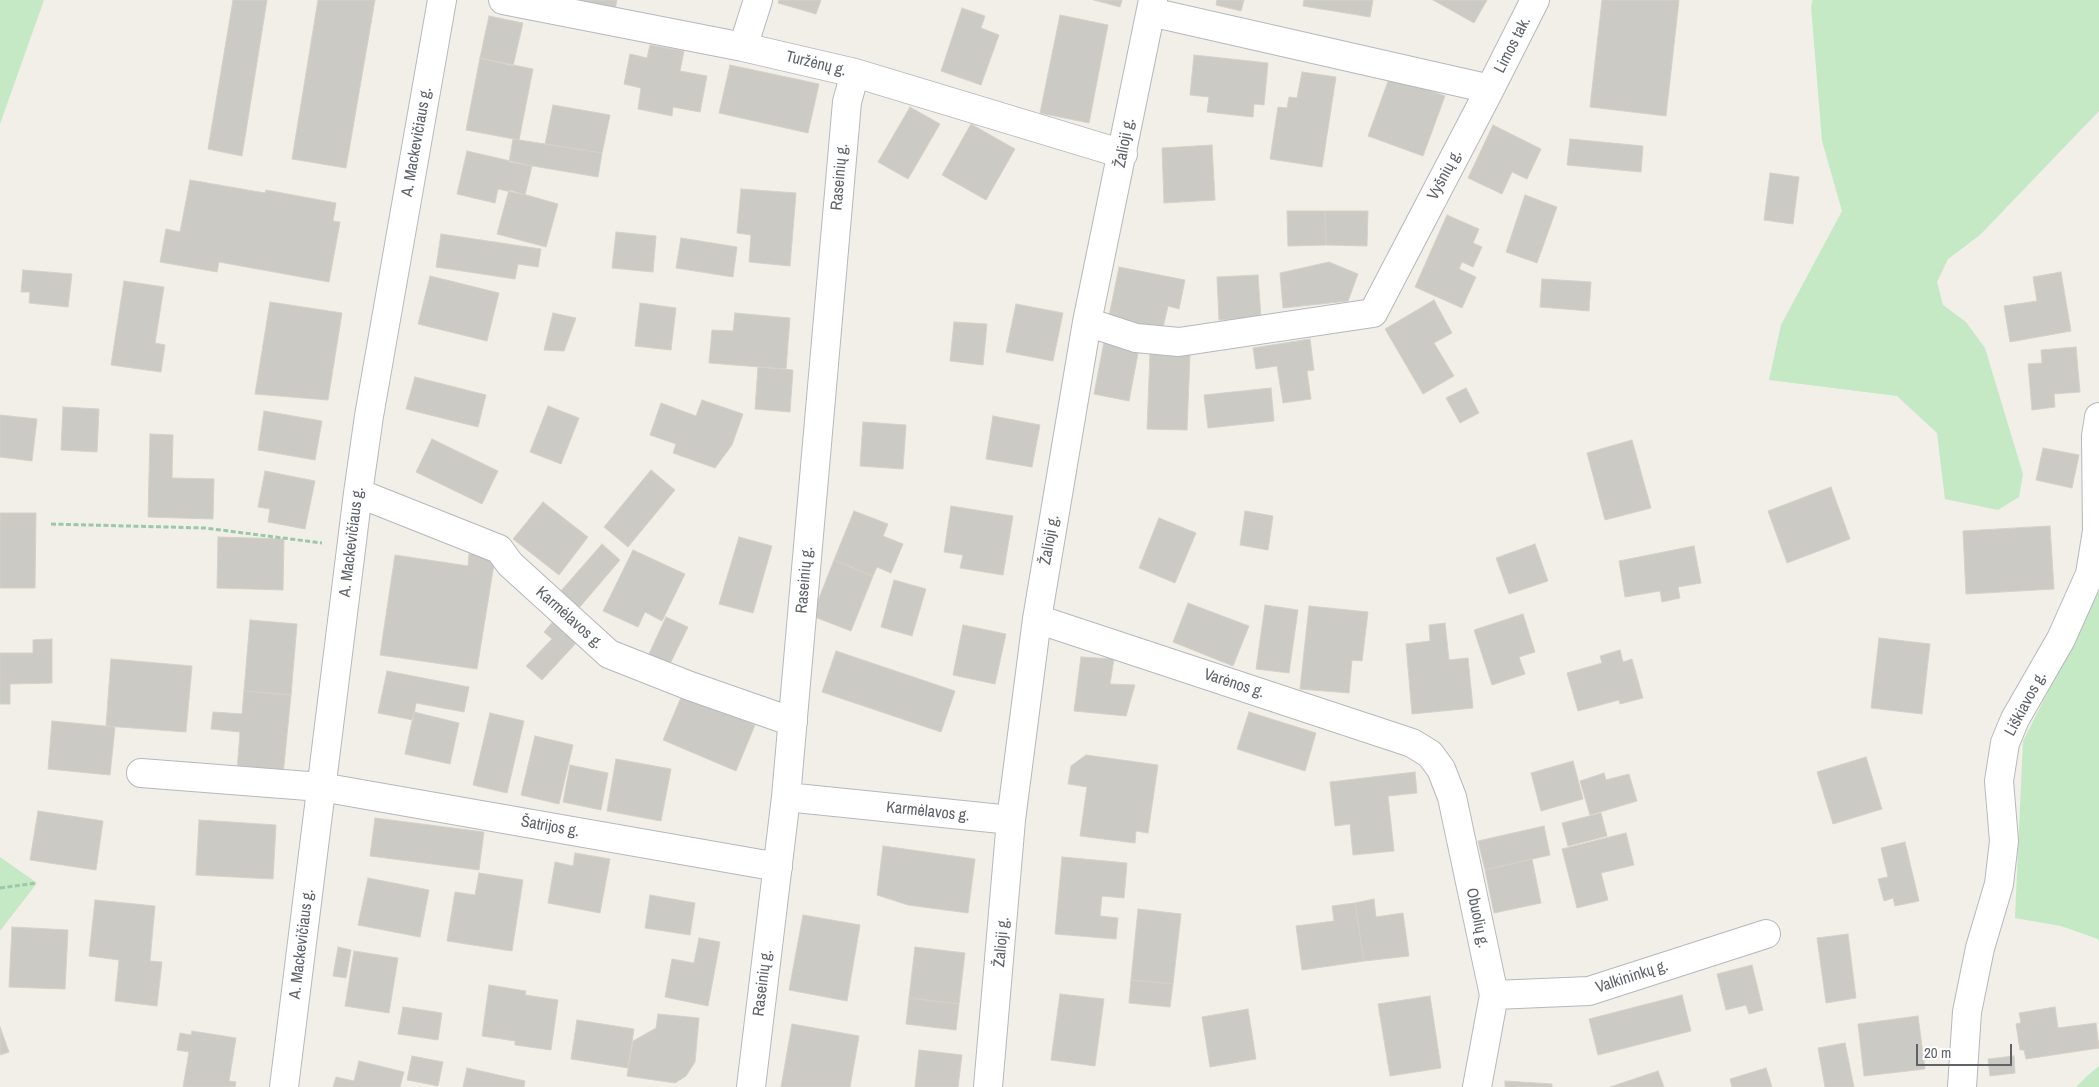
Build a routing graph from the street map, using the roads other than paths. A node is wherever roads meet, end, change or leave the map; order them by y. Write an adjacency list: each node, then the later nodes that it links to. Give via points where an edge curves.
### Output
1 (442, 0): 12 (street, A. Mackevičiaus g.)
2 (503, 0): 6 (street, Turžėnų g.)
3 (758, 0): 6 (street)
4 (1535, 0): 8 (street, Limos tak.)
5 (1152, 6): 8 (street); 9 (street, Žalioji g.)
6 (743, 46): 7 (street, Turžėnų g.)
7 (854, 74): 9 (street, Turžėnų g.); 14 (street, Raseinių g., via 847,102)
8 (1490, 89): 10 (street, Vyšnių g., via 1373,313 1179,342 1136,338)
9 (1123, 154): 10 (street, Žalioji g.)
10 (1087, 322): 13 (street, Žalioji g.)
11 (2099, 416): 27 (street, Liškiavos g., via 2096,436 2097,530 2090,574 2061,639 2015,719 2006,743 1999,781 2004,841 1999,884 1980,948 1967,1012)
12 (358, 492): 14 (street, Karmėlavos g., via 499,549 510,564 609,654); 17 (street, A. Mackevičiaus g.)
13 (1037, 619): 15 (street, Varėnos g., via 1412,743); 19 (street, Žalioji g.)
14 (793, 722): 18 (street, Raseinių g.)
15 (1430, 754): 22 (street, Obuolių g., via 1441,769 1452,796)
16 (141, 772): 17 (street, Šatrijos g.)
17 (321, 787): 20 (street, Šatrijos g.); 23 (street, A. Mackevičiaus g.)
18 (786, 797): 19 (street, Karmėlavos g.); 20 (street, Raseinių g.)
19 (1012, 820): 25 (street, Žalioji g.)
20 (778, 867): 24 (street, Raseinių g.)
21 (1766, 934): 22 (street, Valkininkų g., via 1589,991)
22 (1494, 995): 26 (street, Obuolių g.)
23 (284, 1087)
24 (751, 1087)
25 (988, 1087)
26 (1477, 1087)
27 (1962, 1087)

